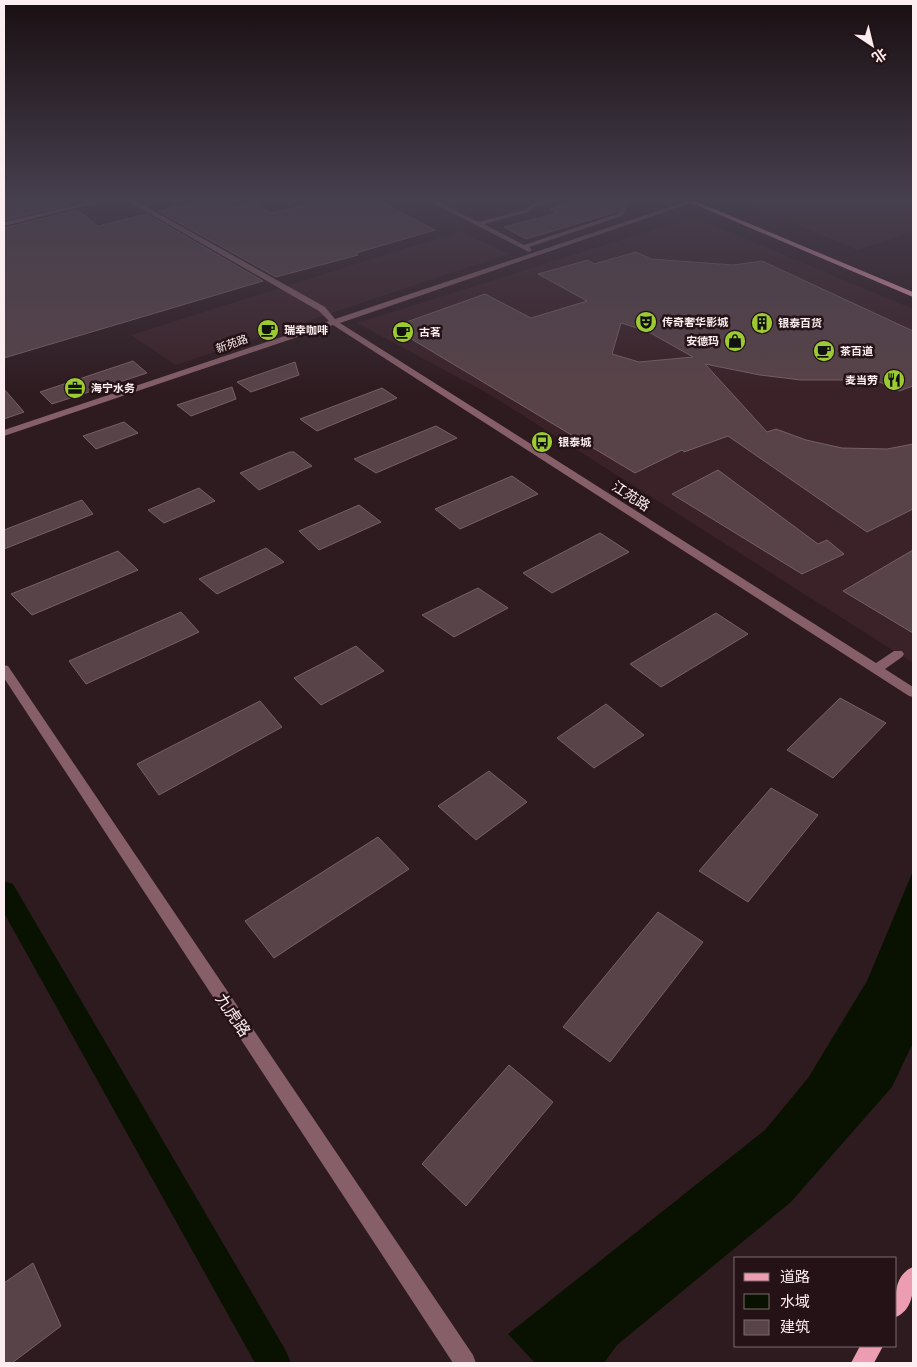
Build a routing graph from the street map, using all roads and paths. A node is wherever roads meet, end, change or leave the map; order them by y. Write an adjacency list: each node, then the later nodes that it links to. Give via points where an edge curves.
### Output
1 (244, 265): 7 (street, 江苑路, via 322,309)
2 (501, 265): 7 (street, 新苑路)
3 (842, 265): 6 (main road)
4 (859, 265): 5 (main road)
5 (913, 287)
6 (913, 295)
7 (334, 322): 8 (street, 新苑路); 11 (street, 江苑路)
8 (4, 433)
9 (898, 654): 11 (street)
10 (4, 669): 16 (street, 九虎路)
11 (876, 670): 12 (street, 江苑路)
12 (913, 694)
13 (913, 1277): 14 (main road)
14 (897, 1304)
15 (871, 1347): 17 (main road)
16 (464, 1362)
17 (862, 1363)

